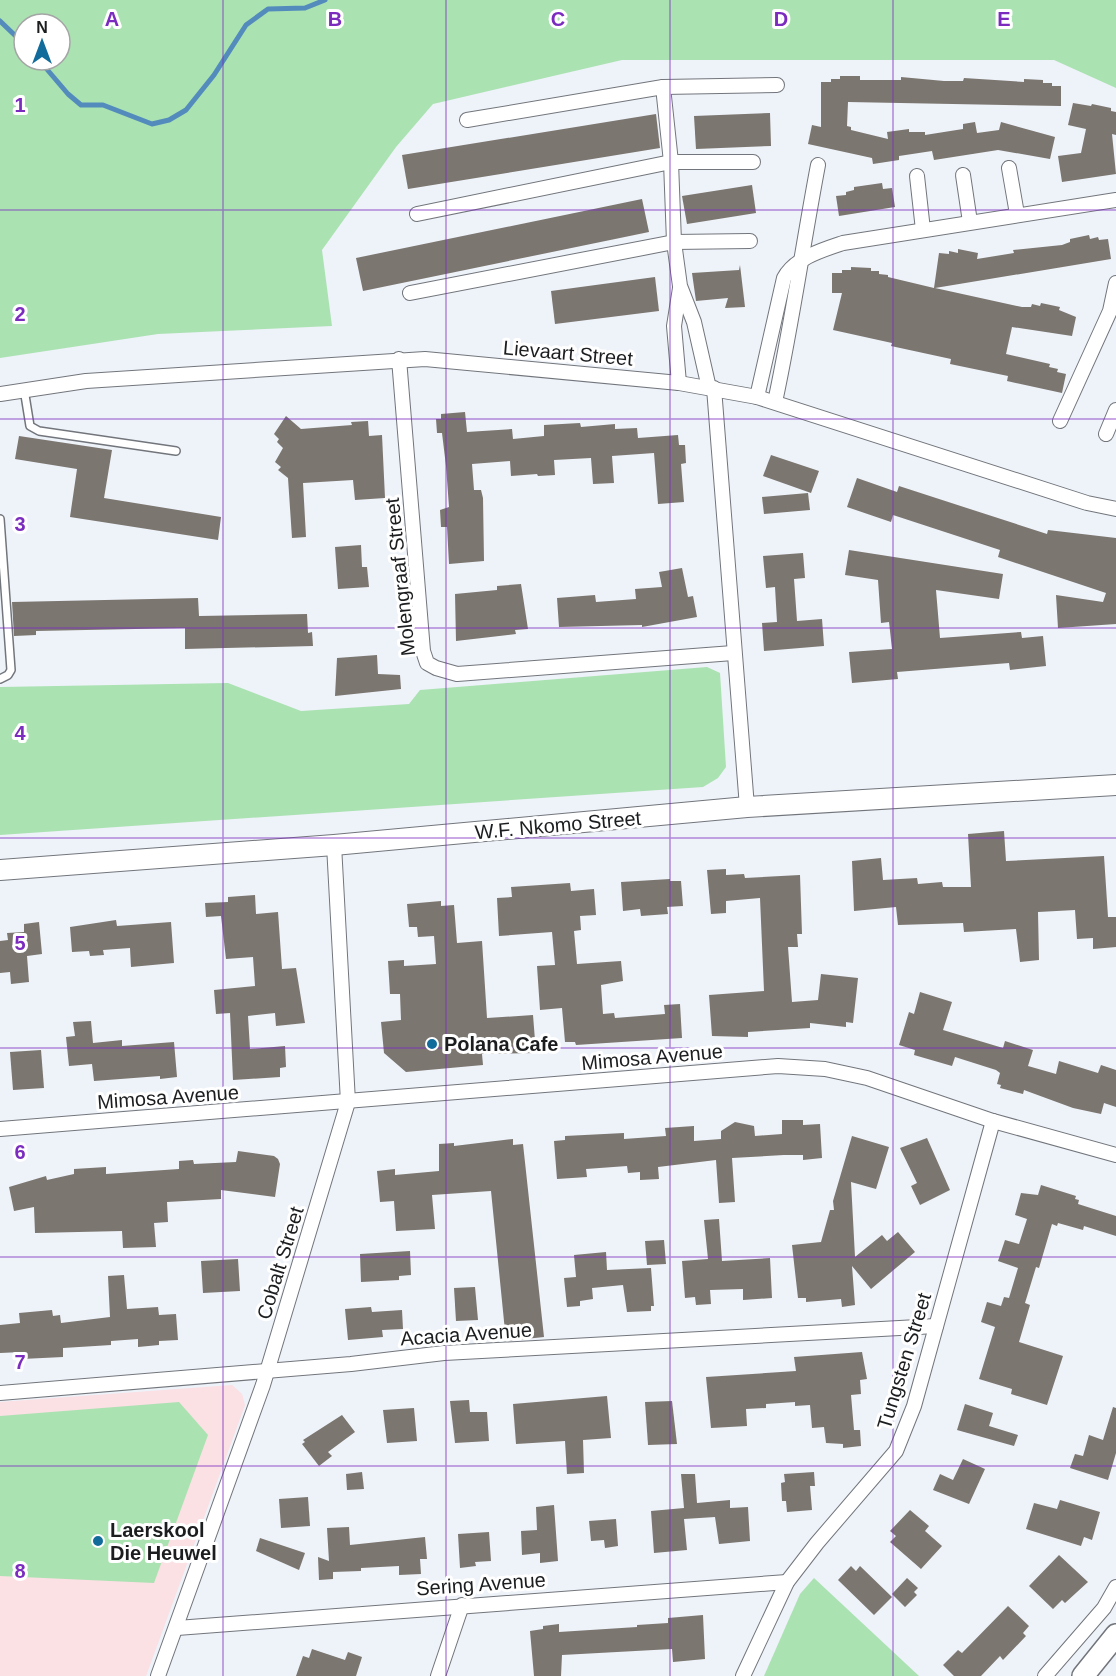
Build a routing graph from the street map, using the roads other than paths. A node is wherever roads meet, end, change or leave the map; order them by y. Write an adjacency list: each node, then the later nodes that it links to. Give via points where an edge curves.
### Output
1 (777, 85): 2 (street)
2 (663, 87): 3 (street); 4 (street)
3 (467, 120)
4 (670, 162): 5 (street); 11 (street); 16 (street)
5 (753, 162)
6 (818, 165): 17 (street)
7 (1009, 168): 12 (street)
8 (963, 175): 13 (street)
9 (917, 176): 14 (street)
10 (1116, 200): 12 (street)
11 (417, 213)
12 (1017, 214): 13 (street)
13 (970, 222): 14 (street)
14 (923, 230): 17 (street, via 843,243)
15 (750, 241): 16 (street)
16 (674, 242): 19 (street); 20 (street)
17 (803, 260): 26 (street, via 784,278); 27 (street)
18 (1116, 283): 29 (street, via 1110,311)
19 (680, 286): 22 (street, via 674,326); 23 (street)
20 (410, 293)
21 (399, 359): 22 (street, Lievaart Street); 24 (street, Lievaart Street, via 86,381); 34 (street, Molengraaf Street, via 427,663 457,674)
22 (679, 383): 23 (street, Lievaart Street)
23 (711, 388): 26 (street, Lievaart Street); 34 (street)
24 (24, 389): 25 (street, Lievaart Street); 31 (lane, via 30,426 39,431)
25 (0, 394)
26 (757, 397): 27 (street, Lievaart Street)
27 (774, 402): 32 (street, Lievaart Street)
28 (1116, 410): 30 (street)
29 (1060, 421)
30 (1106, 434)
31 (176, 451)
32 (1116, 509)
33 (0, 519): 35 (lane, via 11,669)
34 (733, 653): 37 (street)
35 (0, 679)
36 (1116, 785): 37 (main road, W.F. Nkomo Street)
37 (747, 807): 38 (main road, W.F. Nkomo Street)
38 (334, 845): 39 (main road, W.F. Nkomo Street); 40 (street, Cobalt Street)
39 (0, 870)
40 (348, 1102): 41 (street, Mimosa Avenue, via 778,1066 825,1069 867,1078); 42 (street, Mimosa Avenue); 45 (street, Cobalt Street)
41 (993, 1121): 43 (street, Mimosa Avenue); 44 (street, Tungsten Street)
42 (0, 1129)
43 (1116, 1155)
44 (936, 1326): 45 (street, Acacia Avenue, via 444,1353); 47 (street, Tungsten Street, via 914,1406 896,1451)
45 (268, 1371): 46 (street, Acacia Avenue); 50 (street, Cobalt Street)
46 (0, 1393)
47 (788, 1582): 49 (street, Sering Avenue); 54 (street, Tungsten Street)
48 (1116, 1587): 55 (street, via 1104,1608)
49 (462, 1605): 50 (street, Sering Avenue); 53 (street)
50 (177, 1628): 52 (street, Cobalt Street)
51 (1116, 1635): 56 (main road)
52 (158, 1676)
53 (438, 1676)
54 (743, 1676)
55 (1045, 1676)
56 (1083, 1676)

